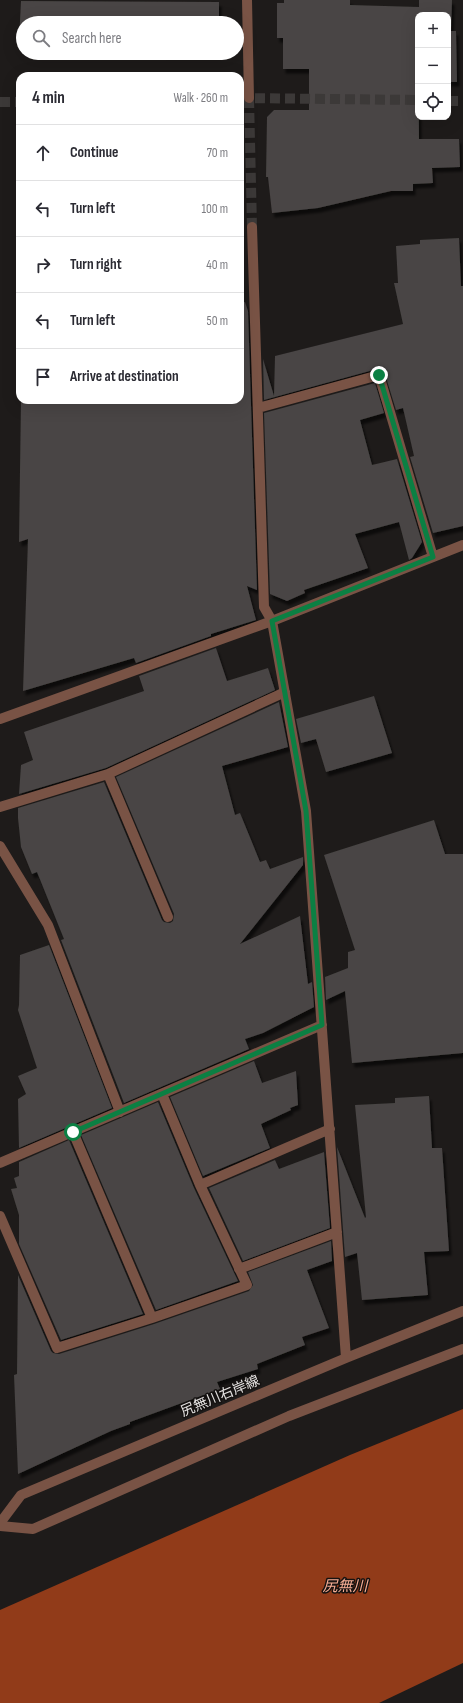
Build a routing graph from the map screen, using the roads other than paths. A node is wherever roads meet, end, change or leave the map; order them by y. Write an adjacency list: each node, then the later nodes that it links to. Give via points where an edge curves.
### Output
1 (247, 0): 2 (street)
2 (249, 98)
3 (252, 227): 4 (street)
4 (258, 408): 6 (street, via 379,375); 7 (street, via 264,607)
5 (463, 545): 6 (street)
6 (433, 557): 7 (street)
7 (272, 621): 8 (street); 9 (street)
8 (285, 692): 10 (street); 14 (street, via 306,811)
9 (0, 719)
10 (108, 774): 11 (street); 13 (street)
11 (0, 807)
12 (0, 846): 16 (street, via 48,925)
13 (168, 917)
14 (322, 1025): 15 (street); 17 (street)
15 (162, 1094): 16 (street); 20 (street)
16 (120, 1112): 18 (street)
17 (330, 1129): 20 (street); 22 (street)
18 (73, 1132): 19 (street); 25 (street)
19 (0, 1163)
20 (200, 1185): 23 (street)
21 (0, 1216): 25 (street, via 57,1348)
22 (337, 1232): 23 (street); 27 (street)
23 (239, 1269): 25 (street, via 247,1285)
24 (463, 1311): 27 (street, 尻無川右岸線)
25 (152, 1318)
26 (463, 1349): 28 (street, via 290,1416 33,1529)
27 (346, 1358): 28 (street, 尻無川右岸線, via 21,1495)
28 (0, 1524)

